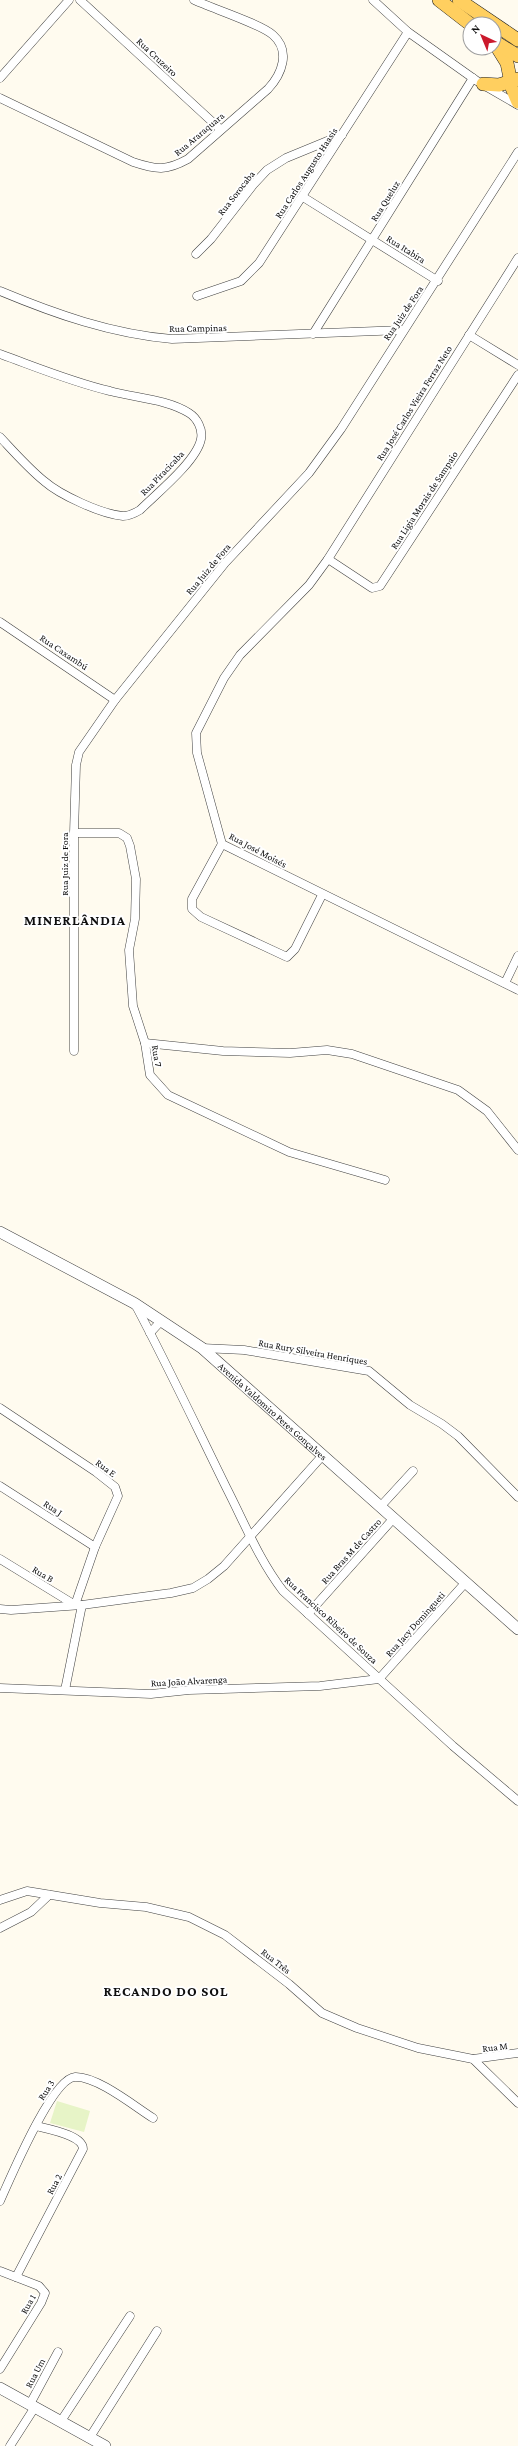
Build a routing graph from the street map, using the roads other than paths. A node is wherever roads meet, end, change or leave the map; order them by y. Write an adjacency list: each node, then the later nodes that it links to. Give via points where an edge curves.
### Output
1 (69, 0): 16 (street)
2 (80, 0): 22 (street, Rua Cruzeiro)
3 (194, 0): 22 (street, Rua Araraquara, via 271,34 282,49 283,62 278,78)
4 (373, 0): 9 (street)
5 (439, 0): 8 (main road)
6 (458, 0): 7 (main road); 11 (main road)
7 (470, 16)
8 (462, 18)
9 (408, 32): 18 (street); 23 (street, Rua Carlos Augusto Haasis)
10 (502, 39): 13 (main road)
11 (518, 40)
12 (502, 47): 15 (main road)
13 (518, 49)
14 (502, 55): 17 (main road)
15 (518, 56)
16 (0, 78)
17 (515, 79): 18 (main road, via 499,85); 20 (main road, via 512,88)
18 (478, 81): 21 (street); 26 (street, Rua Queluz)
19 (0, 98): 22 (street, Rua Araraquara, via 150,168 164,169 181,163)
20 (518, 102)
21 (518, 105)
22 (220, 129)
23 (342, 135): 25 (street, Rua Carlos Augusto Haasis); 27 (street, Rua Sorocaba, via 286,158 267,170 252,185 212,239)
24 (518, 152): 29 (street, Rua Juiz de Fora)
25 (303, 197): 26 (street, Rua Itabira); 31 (street, Rua Carlos Augusto Haasis, via 250,274 241,281)
26 (372, 240): 29 (street, Rua Itabira); 33 (street, Rua Queluz)
27 (196, 254)
28 (518, 258): 34 (street, Rua José Carlos Vieira Ferraz Neto)
29 (438, 281): 32 (street, Rua Juiz de Fora)
30 (0, 291): 33 (street, Rua Campinas, via 40,308 94,325 147,337 172,339)
31 (197, 296)
32 (403, 330): 33 (street, Rua Campinas); 41 (street, Rua Juiz de Fora, via 341,429 309,473 225,564)
33 (313, 334)
34 (469, 335): 36 (street); 39 (street, Rua José Carlos Vieira Ferraz Neto)
35 (0, 354): 38 (street, Rua Piracicaba, via 108,391 182,410 196,418 201,439 186,463 140,510 132,515 123,516 95,508 44,482)
36 (518, 365)
37 (518, 374): 39 (street, Rua Ligia Morais de Sampaio, via 378,587 372,588)
38 (0, 437)
39 (328, 559): 43 (street, Rua José Moisés, via 309,585 240,655 224,678 196,733 197,753)
40 (0, 622): 41 (street, Rua Caxambú)
41 (115, 700): 42 (street, Rua Juiz de Fora, via 77,758)
42 (74, 833): 48 (street, Rua 7, via 119,833 127,838 130,846 136,879 135,920 129,950 130,980 133,1006); 49 (street, Rua Juiz de Fora)
43 (222, 844): 44 (street, Rua José Moisés); 44 (street, via 192,899 192,909 201,917 287,957 295,949)
44 (322, 895): 46 (street, Rua José Moisés)
45 (518, 956): 46 (street)
46 (505, 983): 47 (street, Rua José Moisés)
47 (518, 990)
48 (145, 1042): 50 (street, via 223,1051 290,1053 327,1050 352,1054 458,1090 487,1111); 51 (street, Rua 7, via 150,1075 168,1095 289,1152)
49 (74, 1051)
50 (518, 1150)
51 (385, 1180)
52 (0, 1232): 53 (street, Avenida Valdomiro Peres Gonçalves)
53 (134, 1303): 54 (street, Avenida Valdomiro Peres Gonçalves); 55 (street, Rua Francisco Ribeiro de Souza)
54 (161, 1321): 55 (street); 56 (street, Avenida Valdomiro Peres Gonçalves)
55 (150, 1333): 64 (street, Rua Francisco Ribeiro de Souza)
56 (202, 1348): 58 (street, Avenida Valdomiro Peres Gonçalves); 61 (street, Rua Rury Silveira Henriques, via 244,1350 369,1371 410,1405 458,1436)
57 (0, 1408): 65 (street, Rua E, via 115,1487 118,1496 116,1502)
58 (323, 1455): 62 (street, Avenida Valdomiro Peres Gonçalves); 64 (street)
59 (413, 1471): 62 (street)
60 (0, 1486): 65 (street, Rua J)
61 (518, 1497)
62 (380, 1507): 63 (street, Avenida Valdomiro Peres Gonçalves)
63 (393, 1519): 67 (street, Avenida Valdomiro Peres Gonçalves); 70 (street, Rua Bras M de Castro)
64 (251, 1536): 68 (street, via 218,1570 193,1588); 70 (street, Rua Francisco Ribeiro de Souza, via 272,1577)
65 (94, 1547): 68 (street, Rua E)
66 (0, 1559): 68 (street, Rua B)
67 (466, 1582): 71 (street, Avenida Valdomiro Peres Gonçalves); 72 (street, Rua Jacy Domingueti)
68 (78, 1605): 69 (street); 74 (street, Rua E)
69 (0, 1609)
70 (308, 1614): 72 (street, Rua Francisco Ribeiro de Souza)
71 (518, 1629)
72 (379, 1679): 74 (street, Rua João Alvarenga, via 320,1686 190,1690 151,1694); 75 (street, Rua Francisco Ribeiro de Souza)
73 (0, 1688): 74 (street, Rua João Alvarenga)
74 (65, 1690)
75 (518, 1801)
76 (49, 1895): 77 (street, Rua Três, via 24,1890); 78 (street, via 27,1915); 80 (street, Rua Três, via 146,1907 189,1917 225,1935 331,2018 418,2048)
77 (0, 1900)
78 (0, 1928)
79 (516, 2056): 80 (street, Rua M)
80 (473, 2059): 81 (street)
81 (518, 2103)
82 (153, 2118): 83 (street, Rua 3, via 102,2086 76,2077 63,2082 56,2089)
83 (36, 2126): 84 (street, Rua 3); 86 (street, Rua 2, via 76,2138 82,2143 83,2148)
84 (0, 2201)
85 (0, 2271): 86 (street, Rua 1)
86 (16, 2277): 90 (street, Rua 1, via 39,2286 45,2293)
87 (130, 2316): 93 (street)
88 (157, 2331): 94 (street)
89 (58, 2352): 92 (street, Rua Um)
90 (0, 2369)
91 (0, 2388): 92 (street)
92 (32, 2405): 93 (street); 95 (street, Rua Um)
93 (61, 2421): 94 (street)
94 (90, 2437): 96 (street)
95 (10, 2446)
96 (105, 2446)

